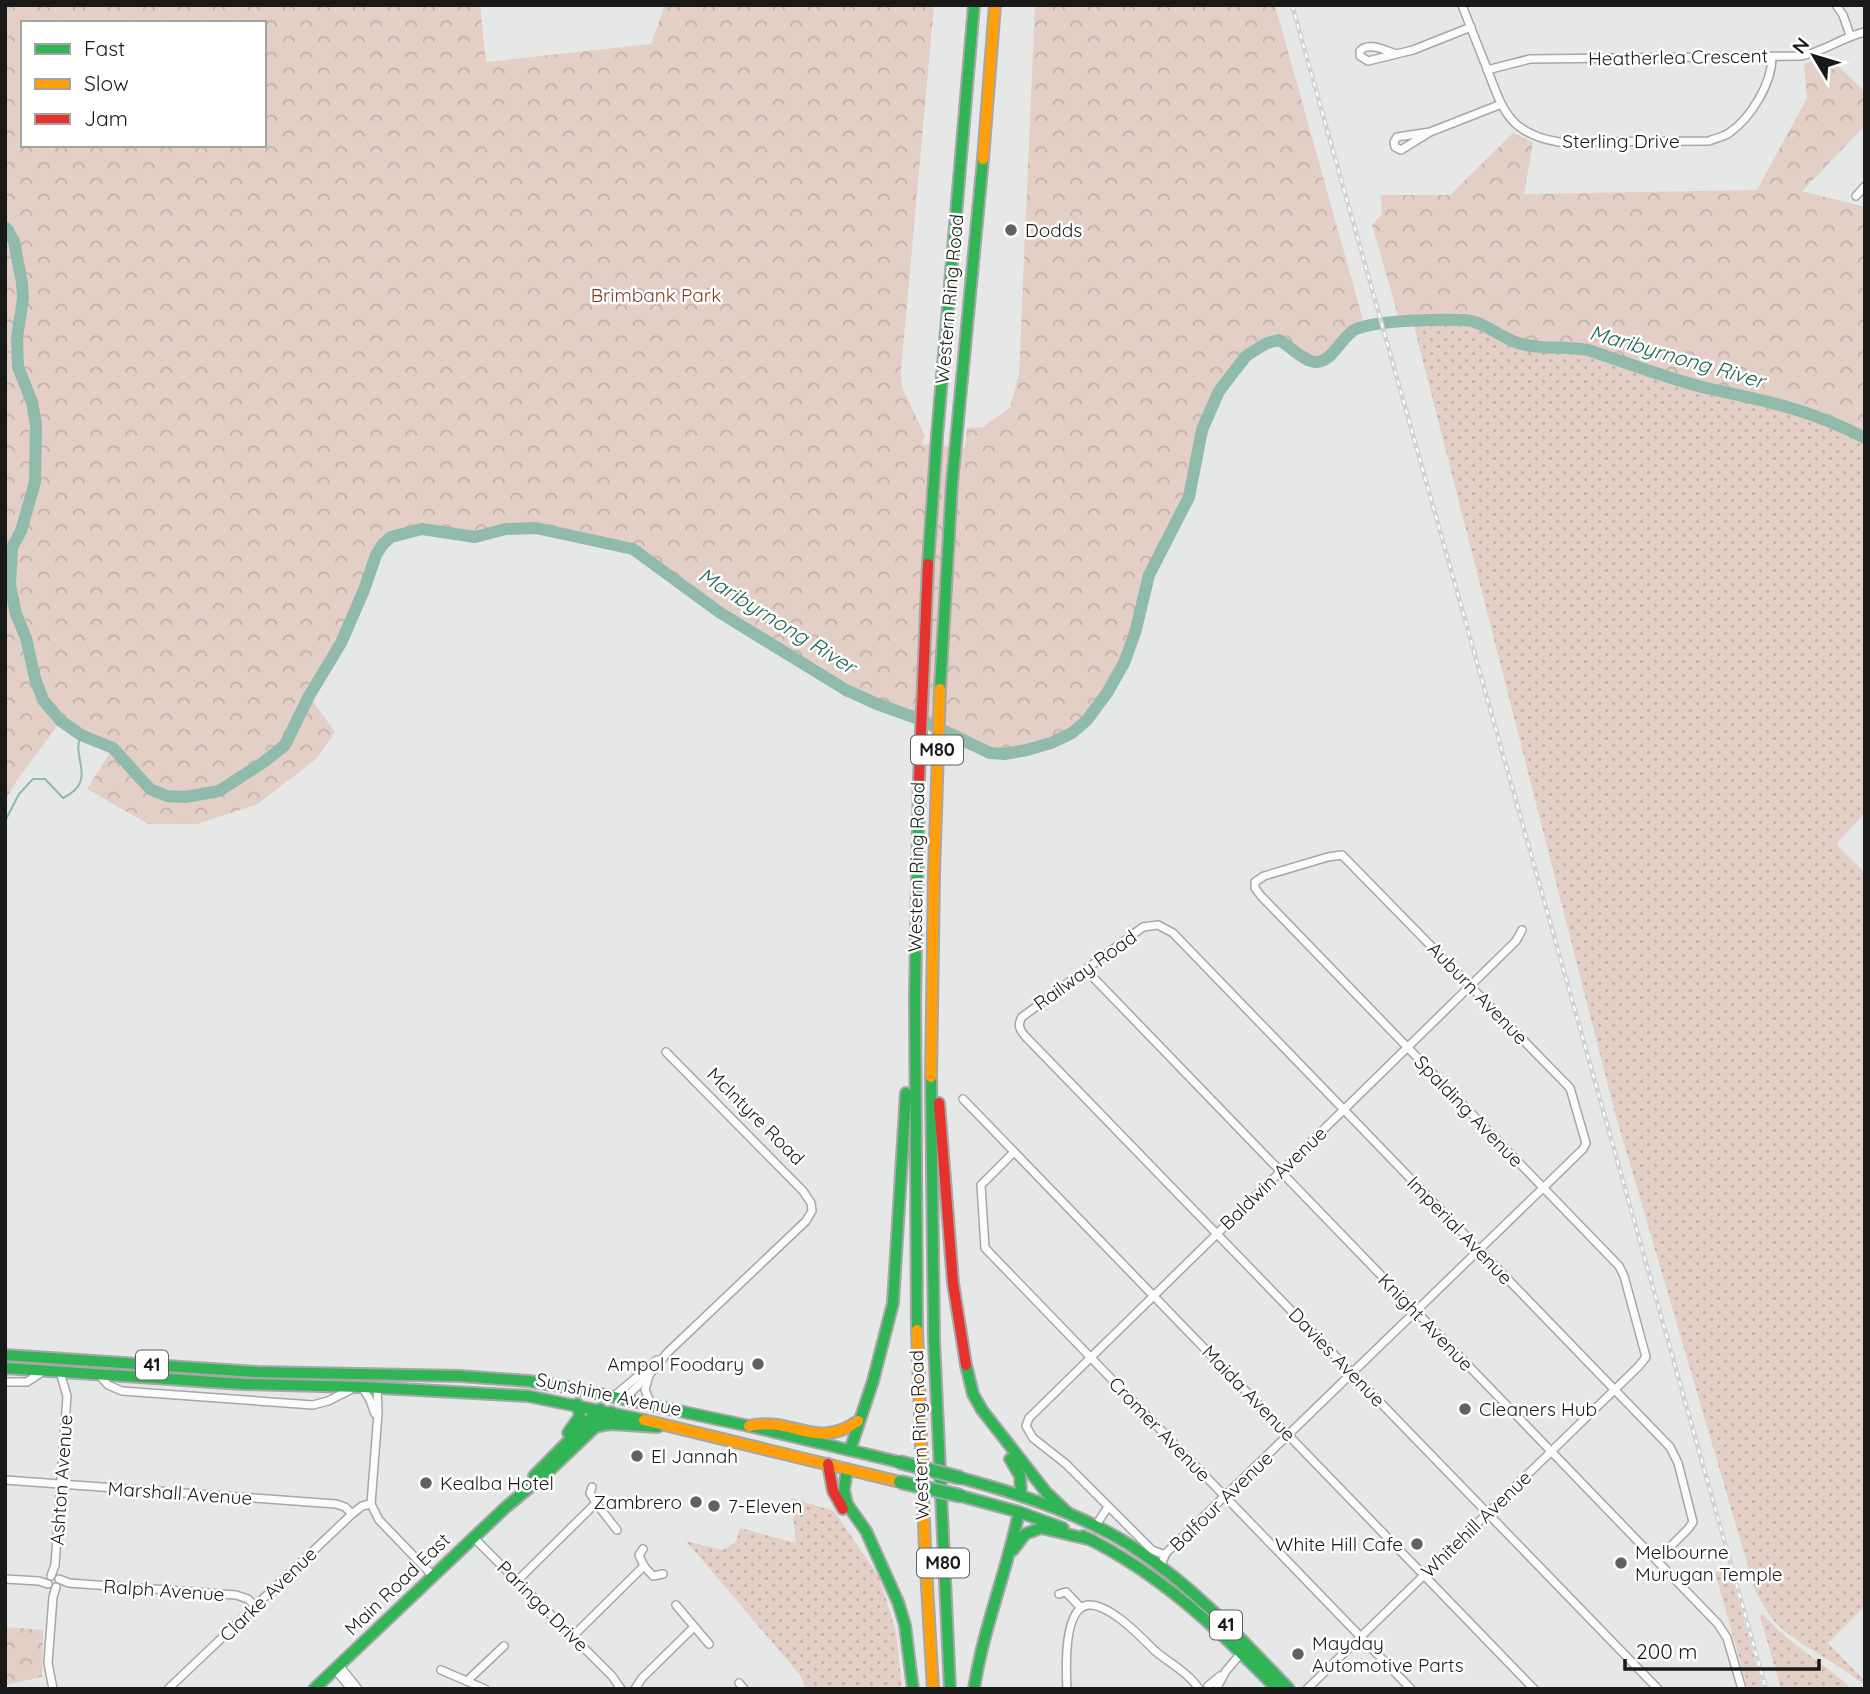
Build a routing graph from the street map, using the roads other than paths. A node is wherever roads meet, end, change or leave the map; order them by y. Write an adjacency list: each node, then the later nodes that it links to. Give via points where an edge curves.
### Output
1 (974, 5): 26 (main road, Western Ring Road / M80, via 935,445 915,921 907,963)
2 (995, 5): 12 (main road, Western Ring Road / M80)
3 (1004, 5): 12 (main road)
4 (1462, 5): 6 (street, Sterling Drive)
5 (1836, 5): 8 (street)
6 (1471, 27): 9 (street); 11 (street, Sterling Drive)
7 (1865, 33): 8 (street, Heatherlea Crescent)
8 (1850, 35): 10 (street, Heatherlea Crescent, via 1807,55)
9 (1397, 54)
10 (1772, 57): 11 (street, Heatherlea Crescent, via 1530,59); 13 (street, Sterling Drive, via 1772,67 1751,111 1727,135 1709,141 1541,139 1520,128)
11 (1487, 70): 13 (street, Sterling Drive)
12 (989, 98): 25 (main road, Western Ring Road / M80, via 955,447 937,757)
13 (1499, 105): 14 (street)
14 (1430, 132)
15 (1865, 186): 16 (street)
16 (1856, 196)
17 (1254, 885): 21 (street, Auburn Avenue, via 1268,874 1342,855); 23 (street, Spalding Avenue)
18 (1155, 924): 20 (street, Railway Road, via 1143,927); 28 (street, Imperial Avenue, via 1173,933)
19 (1522, 930): 21 (street, Baldwin Avenue)
20 (1086, 970): 22 (street, Railway Road); 31 (street, Knight Avenue)
21 (1471, 986): 23 (street, Baldwin Avenue); 29 (street, Auburn Avenue, via 1570,1088)
22 (1019, 1023): 34 (street, Davies Avenue, via 1026,1036)
23 (1407, 1047): 28 (street, Baldwin Avenue); 32 (street, Spalding Avenue)
24 (666, 1052): 33 (street, McIntyre Road, via 803,1191)
25 (932, 1054): 61 (main road, via 958,1329 967,1372); 127 (main road, Western Ring Road / M80, via 936,1399)
26 (911, 1069): 63 (main road, via 892,1303); 126 (main road, Western Ring Road / M80)
27 (963, 1099): 30 (street, Maida Avenue)
28 (1344, 1109): 31 (street, Baldwin Avenue); 35 (street, Imperial Avenue)
29 (1585, 1146): 32 (street, Balfour Avenue)
30 (1014, 1152): 36 (street, Maida Avenue); 40 (street, Cromer Avenue, via 981,1185 984,1245)
31 (1280, 1171): 34 (street, Baldwin Avenue); 37 (street, Knight Avenue)
32 (1543, 1188): 35 (street, Balfour Avenue); 41 (street, Spalding Avenue, via 1621,1269)
33 (812, 1211): 38 (street, Main Road East)
34 (1216, 1233): 36 (street, Baldwin Avenue); 46 (street, Davies Avenue)
35 (1479, 1249): 37 (street, Balfour Avenue); 55 (street, Imperial Avenue)
36 (1153, 1294): 40 (street, Baldwin Avenue); 68 (street, Maida Avenue)
37 (1416, 1311): 46 (street, Balfour Avenue); 70 (street, Knight Avenue)
38 (668, 1352): 49 (street, Main Road East); 57 (street, Main Road East, via 643,1370)
39 (5, 1355): 42 (main road, Sunshine Avenue / 41)
40 (1090, 1356): 78 (street, Cromer Avenue); 82 (street, Baldwin Avenue, via 1031,1414 1026,1426 1032,1438)
41 (1645, 1359): 55 (street, Whitehill Avenue)
42 (62, 1366): 44 (main road, Sunshine Avenue / 41); 45 (main road, Sunshine Avenue / 41); 47 (main road, Sunshine Avenue / 41); 50 (main road, via 130,1369); 56 (street, Ashton Avenue)
43 (5, 1368): 44 (main road, Sunshine Avenue / 41)
44 (42, 1371): 51 (street, via 27,1382)
45 (312, 1373): 53 (main road, via 369,1378); 57 (main road, Sunshine Avenue / 41, via 480,1377)
46 (1353, 1373): 68 (street, Balfour Avenue); 85 (street, Davies Avenue)
47 (81, 1374): 48 (main road, Sunshine Avenue / 41); 56 (street, Ashton Avenue)
48 (99, 1375): 50 (main road, Sunshine Avenue / 41); 52 (street, via 107,1385 122,1391 313,1405)
49 (649, 1375): 57 (street, Main Road East); 60 (street, via 645,1390)
50 (140, 1378): 52 (main road, Sunshine Avenue / 41)
51 (5, 1382)
52 (359, 1387): 53 (main road, Sunshine Avenue / 41); 64 (street, via 370,1400)
53 (377, 1388): 54 (main road, Sunshine Avenue / 41); 58 (street)
54 (393, 1388): 58 (street); 59 (main road, Sunshine Avenue / 41, via 501,1393)
55 (1614, 1389): 70 (street, Whitehill Avenue); 94 (street, Imperial Avenue, via 1673,1451 1692,1513 1691,1526)
56 (67, 1396): 75 (street, Ashton Avenue)
57 (618, 1399): 60 (main road, Sunshine Avenue / 41); 62 (main road, Main Road East)
58 (377, 1404): 64 (street)
59 (578, 1404): 62 (main road, Sunshine Avenue / 41); 72 (main road, via 578,1419)
60 (652, 1406): 65 (main road, Sunshine Avenue / 41)
61 (982, 1410): 77 (main road, via 990,1432 1018,1471); 83 (main road)
62 (606, 1411): 66 (main road, Main Road East); 67 (main road, Sunshine Avenue / 41); 72 (main road, Main Road East)
63 (858, 1421): 65 (main road, via 843,1432 826,1435 767,1423); 69 (main road)
64 (376, 1422): 80 (street)
65 (749, 1426): 69 (main road, Sunshine Avenue / 41)
66 (596, 1427): 67 (main road); 81 (main road, Main Road East)
67 (668, 1427): 71 (main road, Sunshine Avenue / 41)
68 (1289, 1435): 78 (street, Balfour Avenue); 99 (street, Maida Avenue)
69 (850, 1450): 73 (main road); 77 (main road, Sunshine Avenue / 41, bridge)
70 (1551, 1451): 85 (street, Whitehill Avenue); 94 (street, Knight Avenue)
71 (828, 1464): 73 (main road, Sunshine Avenue / 41); 92 (main road, via 835,1497)
72 (541, 1468): 81 (main road, Main Road East)
73 (847, 1469): 84 (main road, Sunshine Avenue / 41, bridge); 92 (main road, via 847,1504)
74 (5, 1480): 75 (street, Marshall Avenue)
75 (61, 1484): 86 (street, Marshall Avenue, via 336,1504); 103 (street, Ashton Avenue)
76 (592, 1487): 79 (street, via 590,1494)
77 (1021, 1494): 83 (main road, Sunshine Avenue / 41); 84 (main road)
78 (1226, 1497): 95 (street, Balfour Avenue); 110 (street, Cromer Avenue)
79 (596, 1503): 88 (street); 102 (street)
80 (371, 1504): 86 (street, Clarke Avenue); 100 (street, via 379,1520)
81 (506, 1507): 89 (main road, Main Road East)
82 (1108, 1507): 87 (street); 95 (street, via 1152,1550)
83 (1066, 1511): 87 (main road, Sunshine Avenue / 41)
84 (1019, 1512): 90 (main road, Sunshine Avenue / 41); 93 (main road)
85 (1487, 1513): 99 (street, Whitehill Avenue); 135 (street, Davies Avenue)
86 (352, 1514): 106 (street, Clarke Avenue)
87 (1096, 1525): 95 (main road, 41); 97 (main road, via 1099,1534)
88 (617, 1530)
89 (474, 1538): 100 (main road, Main Road East); 102 (street, Paringa Drive)
90 (1092, 1540): 93 (main road, via 1036,1529 1026,1534); 97 (main road, Sunshine Avenue / 41)
91 (643, 1549): 96 (street, via 639,1555)
92 (878, 1555): 125 (main road, via 902,1614)
93 (1010, 1555): 128 (main road)
94 (1657, 1560): 136 (street, Knight Avenue, via 1722,1628)
95 (1159, 1565): 97 (main road, 41); 113 (main road, 41, via 1207,1605)
96 (644, 1566): 98 (street, via 653,1576); 109 (street)
97 (1140, 1567)
98 (663, 1574)
99 (1424, 1575): 110 (street, Whitehill Avenue); 134 (street, Maida Avenue)
100 (433, 1576): 114 (main road, Main Road East)
101 (5, 1578): 103 (street, Ralph Avenue)
102 (517, 1581): 109 (street, Paringa Drive)
103 (54, 1582): 106 (street, Ralph Avenue, via 236,1595); 119 (street, Ashton Avenue, via 48,1663)
104 (1059, 1594): 107 (street, via 1066,1592)
105 (676, 1605): 108 (street)
106 (255, 1606): 120 (street, Clarke Avenue)
107 (1081, 1608): 117 (street, via 1097,1606 1122,1621); 129 (street, via 1066,1649)
108 (693, 1628): 111 (street); 118 (street)
109 (573, 1636): 118 (street, Paringa Drive)
110 (1360, 1636): 132 (street, Whitehill Avenue); 133 (street, Cromer Avenue)
111 (709, 1644)
112 (504, 1646): 116 (street)
113 (1244, 1649): 117 (street); 130 (main road, 41); 131 (main road, 41)
114 (337, 1667): 121 (main road, Main Road East); 122 (street); 123 (street)
115 (441, 1670): 116 (street)
116 (467, 1681): 124 (street)
117 (1206, 1687)
118 (628, 1688)
119 (53, 1689)
120 (168, 1689)
121 (314, 1689)
122 (351, 1689)
123 (358, 1689)
124 (485, 1689)
125 (914, 1689)
126 (933, 1689)
127 (950, 1689)
128 (974, 1689)
129 (1067, 1689)
130 (1277, 1689)
131 (1289, 1689)
132 (1307, 1689)
133 (1411, 1689)
134 (1534, 1689)
135 (1658, 1689)
136 (1742, 1689)

